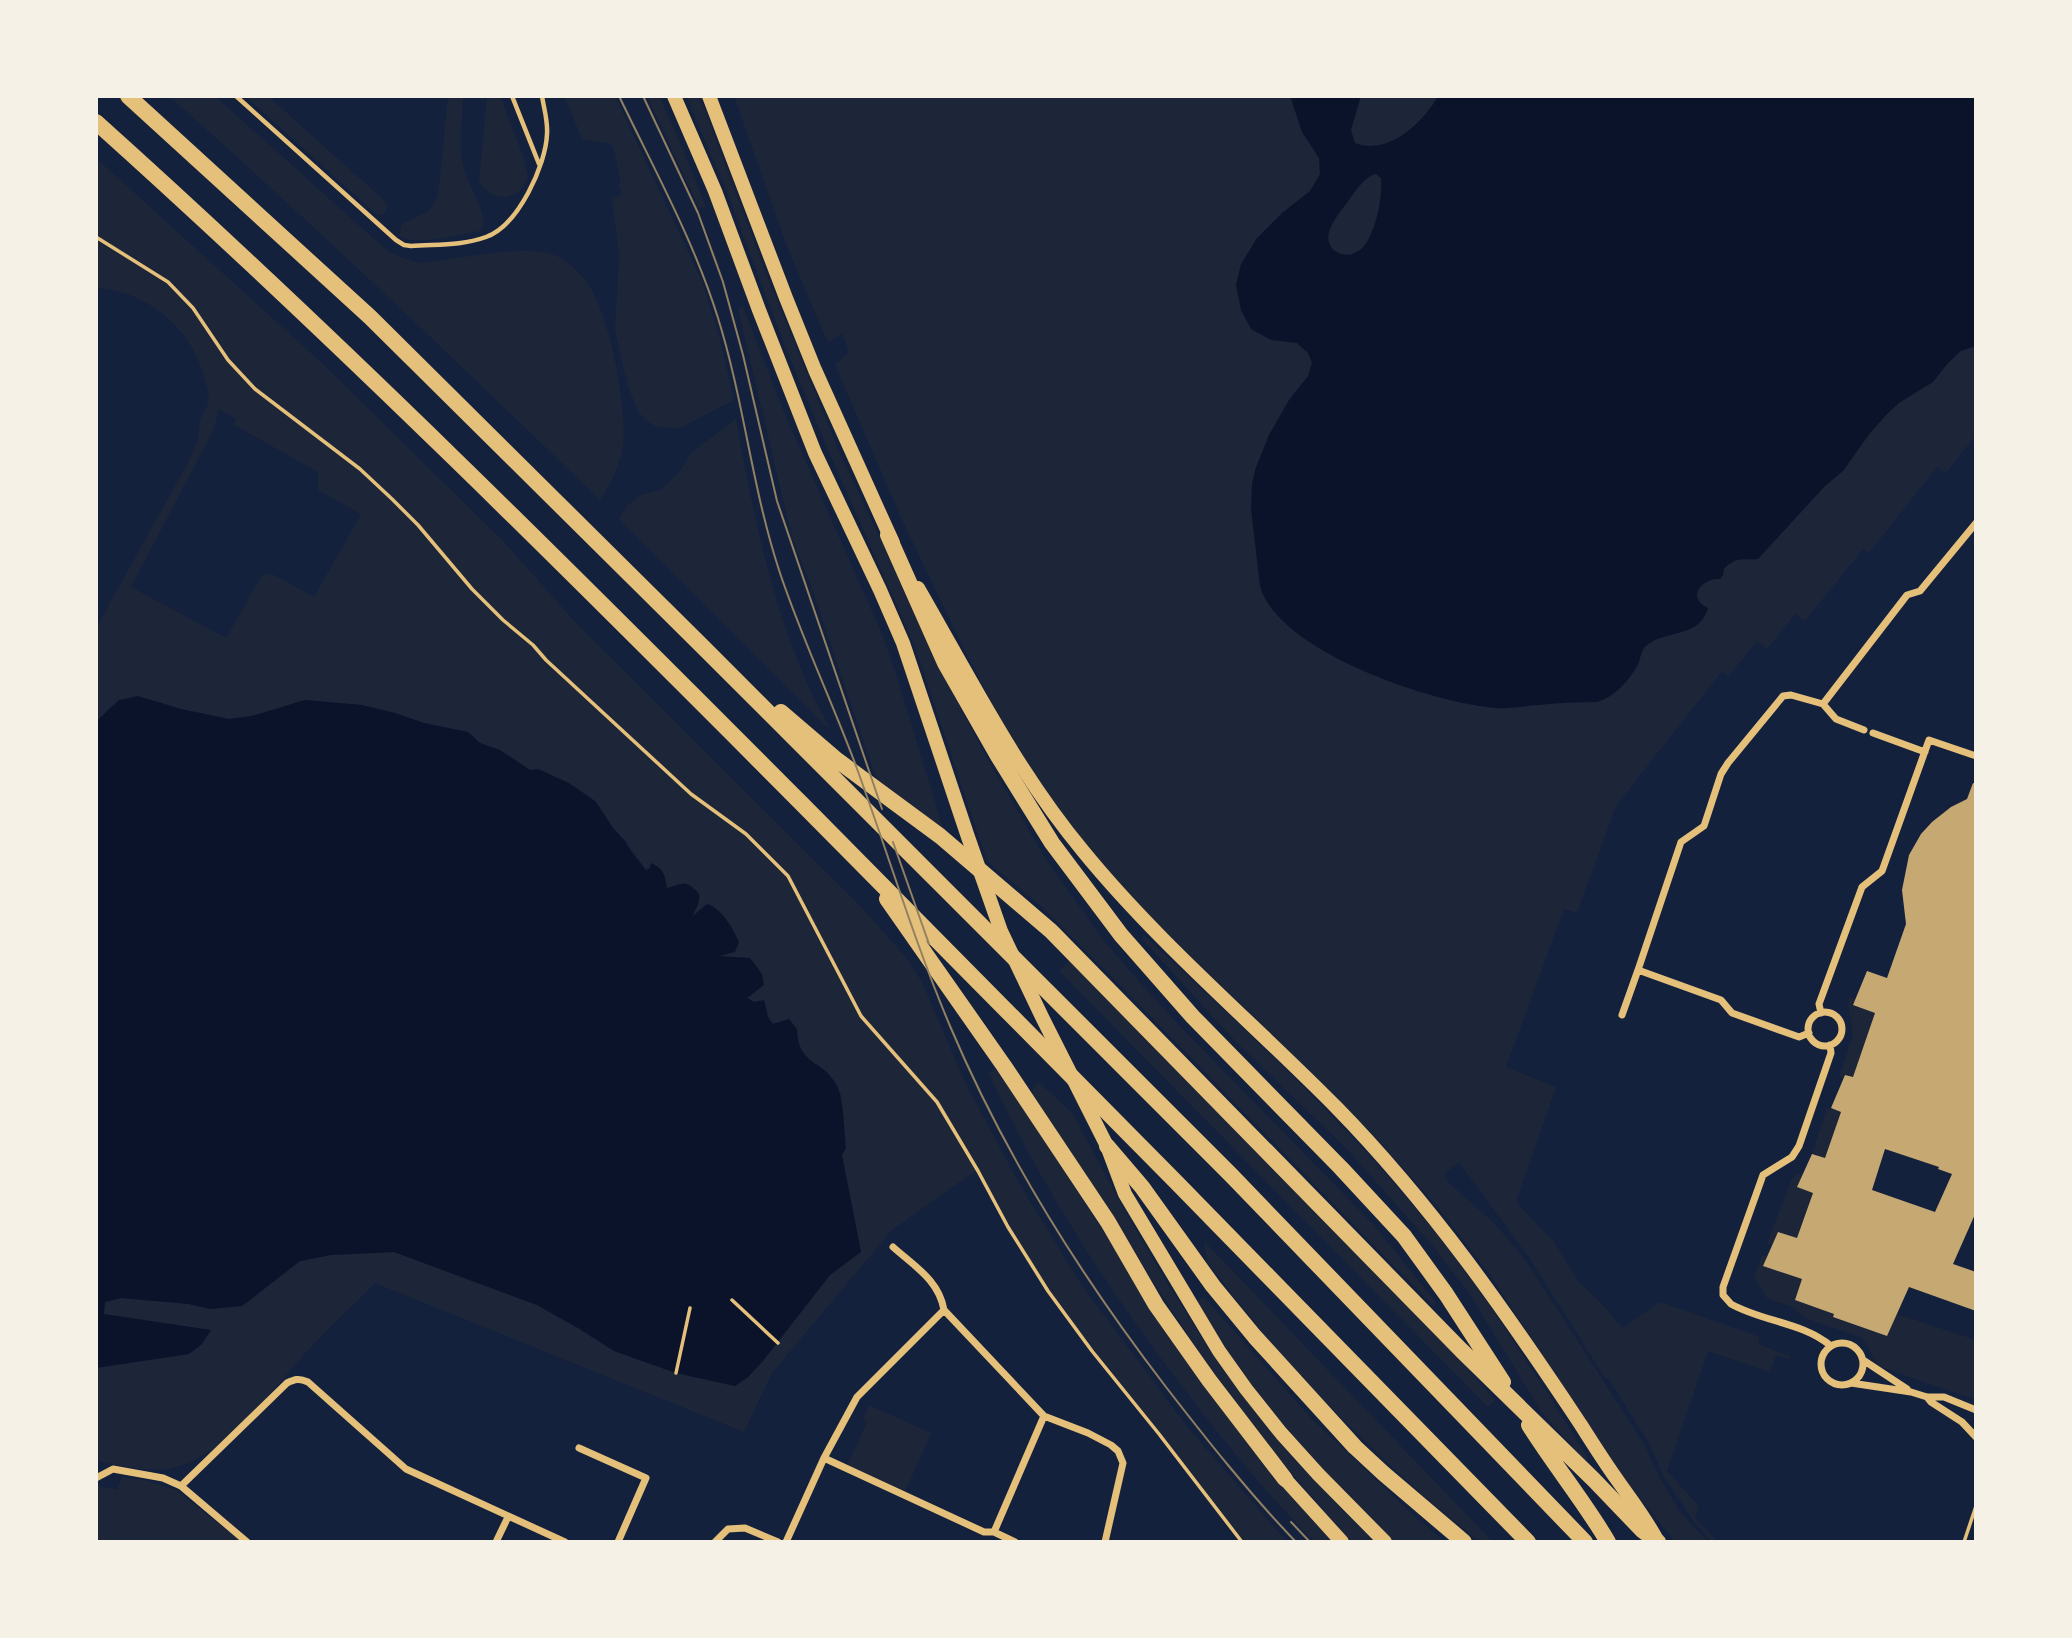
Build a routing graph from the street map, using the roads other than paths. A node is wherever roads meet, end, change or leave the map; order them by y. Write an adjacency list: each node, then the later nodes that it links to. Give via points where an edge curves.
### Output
1 (128, 96): 11 (highway, via 370,317)
2 (236, 96): 8 (lane, via 404,245 459,245 490,236 518,210)
3 (512, 96): 8 (lane)
4 (542, 96): 8 (lane, via 547,135)
5 (674, 96): 23 (main road, via 815,453 903,643 1001,931)
6 (709, 96): 10 (main road, via 795,322)
7 (96, 122): 17 (highway, via 334,342)
8 (539, 165)
9 (1976, 523): 12 (street, via 1920,591 1907,596)
10 (888, 535): 55 (highway, via 945,663 1052,843 1121,935 1193,1017 1404,1236); 56 (main road, via 1009,747 1081,850 1125,900 1336,1108 1442,1226)
11 (703, 647): 54 (highway, via 1231,1175); 56 (highway, via 1051,931 1461,1350)
12 (1823, 705): 13 (street, via 1836,719); 18 (street, via 1783,696 1728,763 1704,826 1681,842)
13 (1864, 730)
14 (1873, 733): 15 (street)
15 (1925, 752): 16 (street, via 1929,740); 19 (street, via 1882,871 1862,887 1819,1004)
16 (1976, 756)
17 (871, 873): 37 (highway, via 1108,1222 1156,1305); 53 (highway)
18 (1638, 970): 20 (street); 21 (street, via 1721,1000 1731,1013 1799,1037)
19 (1821, 1013): 21 (street, via 1811,1021); 22 (street, via 1834,1015 1842,1025 1840,1038)
20 (1622, 1015)
21 (1809, 1033): 22 (street, via 1817,1044)
22 (1830, 1045): 26 (street, via 1799,1146 1792,1157 1763,1175 1723,1291 1728,1302 1738,1308 1807,1331)
23 (1107, 1146): 51 (main road, via 1125,1194 1219,1351 1281,1433); 52 (highway, via 1255,1337 1383,1473)
24 (893, 1247): 25 (street, via 936,1286)
25 (944, 1310): 32 (street); 35 (street, via 857,1396)
26 (1831, 1346): 27 (street, via 1850,1345); 28 (street, via 1822,1360 1823,1371 1834,1383)
27 (1863, 1360): 28 (street, via 1859,1377); 29 (street)
28 (1850, 1383): 29 (street)
29 (1911, 1392): 30 (street)
30 (1927, 1397): 31 (street, via 1944,1397); 33 (street)
31 (1976, 1409)
32 (1044, 1416): 40 (street); 49 (street, via 1118,1451 1123,1463)
33 (1976, 1437)
34 (579, 1448): 44 (street, via 646,1478)
35 (824, 1458): 40 (street, via 984,1532); 47 (street)
36 (97, 1476): 38 (street, via 113,1469)
37 (1285, 1479): 50 (main road)
38 (181, 1486): 39 (street, via 287,1383 301,1379 406,1469); 41 (street)
39 (508, 1517): 42 (street); 43 (street)
40 (994, 1532): 48 (street)
41 (247, 1542)
42 (496, 1542)
43 (565, 1542)
44 (618, 1542)
45 (715, 1542): 46 (street, via 728,1529 745,1528)
46 (778, 1542)
47 (786, 1542)
48 (1015, 1542)
49 (1105, 1542)
50 (1342, 1542)
51 (1385, 1542)
52 (1464, 1542)
53 (1528, 1542)
54 (1585, 1542)
55 (1608, 1542)
56 (1658, 1542)

